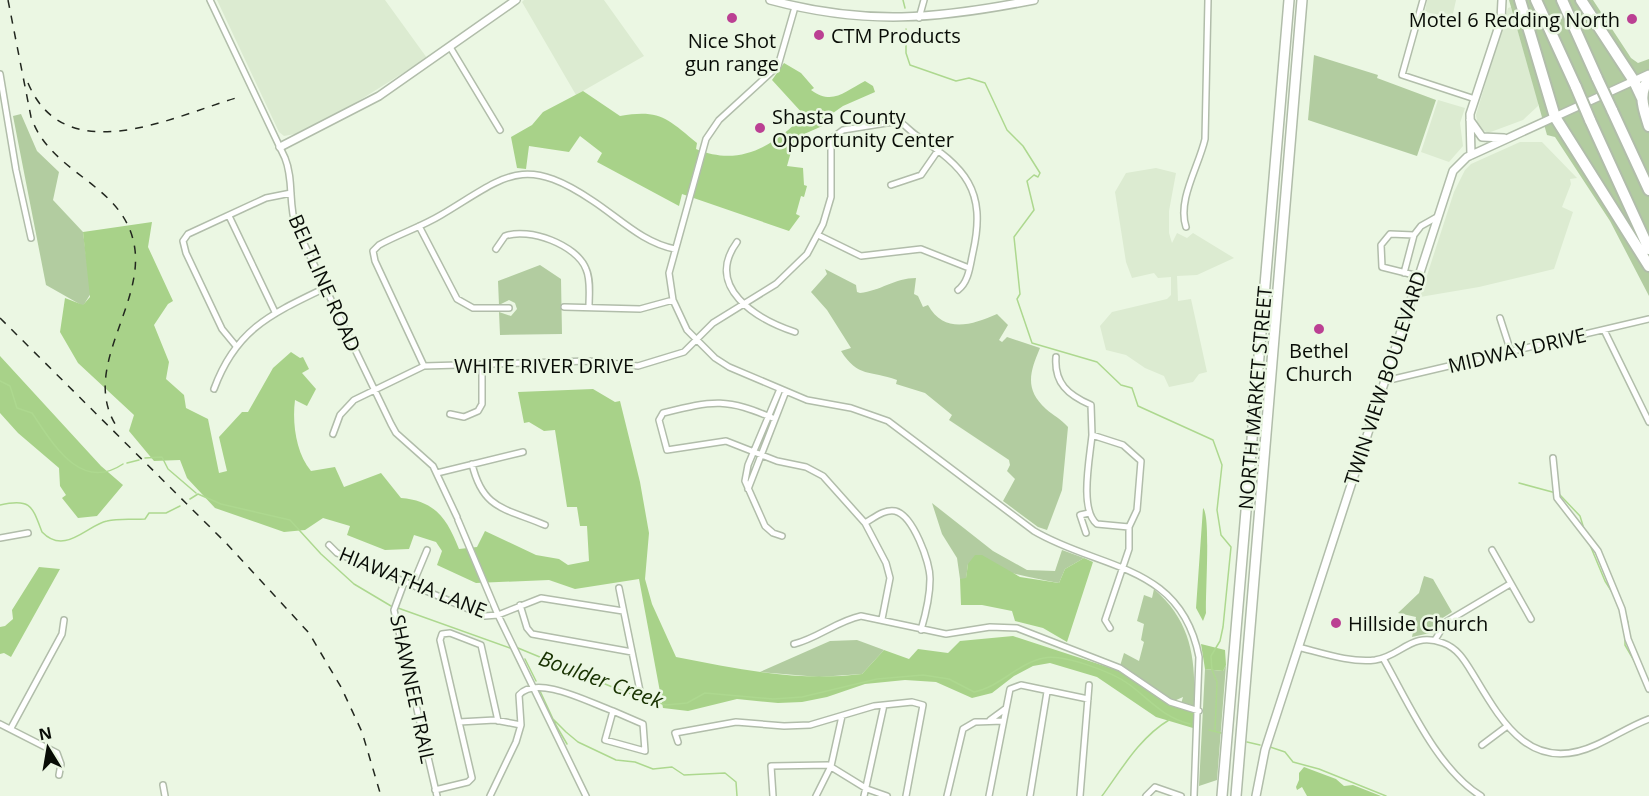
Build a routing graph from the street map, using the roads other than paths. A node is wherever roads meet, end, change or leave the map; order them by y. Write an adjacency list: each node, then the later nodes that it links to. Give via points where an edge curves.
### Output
1 (210, 0): 29 (street, BELTLINE ROAD)
2 (516, 0): 17 (street)
3 (770, 0): 15 (street)
4 (924, 0): 16 (street)
5 (1035, 0): 16 (street)
6 (1208, 0): 38 (street, via 1206,124 1200,161 1184,202)
7 (1289, 0): 153 (main road, NORTH MARKET STREET)
8 (1302, 0): 154 (main road, NORTH MARKET STREET)
9 (1423, 0): 22 (street, via 1402,75)
10 (1502, 0): 22 (street, via 1501,21)
11 (1520, 0): 24 (highway)
12 (1536, 0): 45 (highway, bridge)
13 (1562, 0): 33 (highway, bridge)
14 (1581, 0): 20 (highway)
15 (795, 7): 16 (street, via 860,17); 44 (street, via 778,66 719,120 706,139)
16 (919, 18)
17 (450, 47): 27 (street); 29 (street, via 372,100)
18 (0, 74): 23 (street)
19 (1649, 76): 20 (street, TWIN VIEW BOULEVARD); 21 (highway)
20 (1634, 81): 21 (highway); 24 (street, TWIN VIEW BOULEVARD)
21 (1642, 98): 26 (highway)
22 (1475, 99): 25 (street)
23 (3, 107): 41 (street)
24 (1555, 117): 28 (street, TWIN VIEW BOULEVARD); 46 (highway)
25 (1469, 120): 28 (street, via 1482,137); 31 (street)
26 (1649, 126)
27 (500, 130)
28 (1515, 135): 31 (street, TWIN VIEW BOULEVARD)
29 (280, 147): 34 (street, BELTLINE ROAD, via 288,164)
30 (939, 149): 32 (street, via 921,175); 40 (street, WHITE RIVER DRIVE, via 895,120 834,134 831,197); 47 (street, via 960,169 975,199 977,231)
31 (1471, 155): 36 (street, TWIN VIEW BOULEVARD, via 1453,171)
32 (891, 185)
33 (1649, 190)
34 (291, 193): 35 (street, via 273,195); 50 (street, BELTLINE ROAD, via 296,227)
35 (229, 216): 57 (street); 63 (street, via 188,234 183,243 222,329)
36 (1437, 217): 39 (street, via 1421,225); 49 (street, TWIN VIEW BOULEVARD)
37 (419, 226): 44 (street, via 500,178 527,174 565,183 655,244); 56 (street, via 457,300 473,308); 67 (street, via 379,245 373,254)
38 (1186, 227)
39 (1414, 235): 48 (street); 48 (street, via 1390,234 1381,245 1380,264)
40 (818, 236): 47 (street, via 861,256 921,249); 53 (street, WHITE RIVER DRIVE, via 793,270)
41 (31, 238)
42 (737, 242): 53 (street, via 728,257 726,271)
43 (496, 249): 54 (street, via 505,236 516,233 543,237 561,245 585,266)
44 (675, 249): 52 (street, via 669,273)
45 (1649, 249)
46 (1649, 266)
47 (969, 268): 51 (street, via 966,283)
48 (1404, 273): 49 (street)
49 (1418, 276): 68 (street, TWIN VIEW BOULEVARD)
50 (325, 288): 57 (street); 70 (street, BELTLINE ROAD)
51 (958, 290)
52 (673, 300): 54 (street, via 640,309); 62 (street)
53 (743, 304): 61 (street); 62 (street, WHITE RIVER DRIVE, via 713,323)
54 (589, 306): 55 (street)
55 (564, 307)
56 (509, 308)
57 (275, 312): 63 (street)
58 (1500, 318): 64 (street)
59 (1649, 319): 60 (street, MIDWAY DRIVE)
60 (1604, 330): 64 (street, MIDWAY DRIVE); 74 (street)
61 (795, 332)
62 (696, 341): 66 (street, WHITE RIVER DRIVE, via 681,354 638,366 588,361); 71 (street, via 724,364)
63 (236, 345): 69 (street)
64 (1511, 352): 68 (street, MIDWAY DRIVE)
65 (1056, 357): 76 (street, via 1060,385 1091,405)
66 (482, 364): 67 (street, WHITE RIVER DRIVE); 72 (street, via 478,411 464,417)
67 (424, 366): 70 (street, WHITE RIVER DRIVE)
68 (1385, 381): 108 (street, TWIN VIEW BOULEVARD)
69 (214, 389)
70 (373, 390): 75 (street, WHITE RIVER DRIVE, via 344,410); 81 (street, BELTLINE ROAD, via 396,433 424,456)
71 (783, 390): 73 (street); 93 (street, via 888,421 1034,531)
72 (450, 414)
73 (772, 418): 78 (street); 78 (street, via 728,402 706,403 660,416 658,420 671,452 720,441)
74 (1649, 422)
75 (333, 434)
76 (1092, 435): 82 (street); 85 (street, via 1123,445 1141,461 1137,510)
77 (523, 452): 80 (street)
78 (757, 454): 83 (street, via 819,473 839,490); 88 (street, via 746,473 745,484 765,526)
79 (1553, 458): 113 (street, via 1557,498 1597,549)
80 (472, 464): 81 (street); 84 (street, via 478,486 487,499)
81 (437, 473): 100 (street, BELTLINE ROAD)
82 (1089, 513): 85 (street, via 1097,524); 87 (street, via 1080,515)
83 (865, 523): 101 (street, via 890,573); 105 (street, via 883,512 893,511 906,517 912,526 931,576)
84 (545, 525)
85 (1128, 527): 93 (street, via 1129,549)
86 (28, 533): 89 (street)
87 (1086, 533)
88 (782, 536)
89 (0, 538)
90 (329, 545): 94 (street, HIAWATHA LANE, via 337,553)
91 (427, 550): 96 (street)
92 (1492, 550): 95 (street)
93 (1123, 567): 104 (street, via 1105,620); 120 (street, via 1162,590 1190,627 1199,657)
94 (404, 582): 96 (street, HIAWATHA LANE); 137 (street, SHAWNEE TRAIL, via 394,610)
95 (1510, 584): 102 (street); 106 (street, via 1446,622)
96 (412, 586): 100 (street, HIAWATHA LANE, via 483,616)
97 (619, 588): 99 (street)
98 (520, 605): 99 (street, via 541,598); 100 (street); 109 (street, via 532,634)
99 (623, 611): 109 (street)
100 (498, 615): 112 (street, BELTLINE ROAD)
101 (882, 619): 105 (street); 107 (street, via 852,618 812,640)
102 (1531, 619)
103 (64, 620): 130 (street, via 62,634)
104 (1110, 628)
105 (921, 630): 120 (street, via 946,634 990,627 1017,628 1120,668 1170,702)
106 (1436, 640): 110 (street, via 1413,642); 129 (street, via 1461,656)
107 (794, 644)
108 (1298, 647): 110 (street, via 1365,660); 155 (street, TWIN VIEW BOULEVARD, via 1260,765)
109 (632, 652): 114 (street)
110 (1383, 658): 156 (street, via 1445,764)
111 (1089, 685): 116 (street)
112 (533, 687): 119 (street, via 546,687); 128 (street, via 519,695); 140 (street, BELTLINE ROAD)
113 (1649, 689)
114 (640, 691)
115 (1047, 692): 116 (street); 118 (street, via 1018,685 1009,691); 148 (street)
116 (1088, 699): 149 (street)
117 (884, 705): 121 (street); 136 (street); 145 (street, via 923,705)
118 (1005, 709): 123 (street); 125 (street)
119 (613, 711): 119 (street, via 643,724 645,751 605,740)
120 (1199, 711): 152 (street)
121 (842, 716): 131 (street, via 797,726 731,723 675,733); 133 (street)
122 (1649, 719): 129 (street, via 1567,754 1537,750)
123 (988, 720): 125 (street); 146 (street, via 965,727 959,735)
124 (498, 721): 126 (street); 126 (street, via 482,647 446,632 441,635); 128 (street)
125 (1003, 721): 147 (street)
126 (459, 722): 137 (street, via 472,778)
127 (0, 724): 130 (street)
128 (521, 725): 139 (street)
129 (1506, 727): 132 (street)
130 (11, 728): 134 (street, via 57,753)
131 (678, 742)
132 (1482, 746)
133 (831, 766): 136 (street); 141 (street, via 772,765 769,771); 142 (street)
134 (59, 775)
135 (163, 785): 138 (street)
136 (867, 789): 143 (street); 144 (street)
137 (436, 793)
138 (165, 796)
139 (490, 796)
140 (586, 796)
141 (773, 796)
142 (816, 796)
143 (864, 796)
144 (887, 796)
145 (906, 796)
146 (947, 796)
147 (989, 796)
148 (1030, 796)
149 (1080, 796)
150 (1146, 796): 151 (street, via 1155,788)
151 (1181, 796)
152 (1194, 796)
153 (1222, 796)
154 (1236, 796)
155 (1256, 796)
156 (1481, 796)

